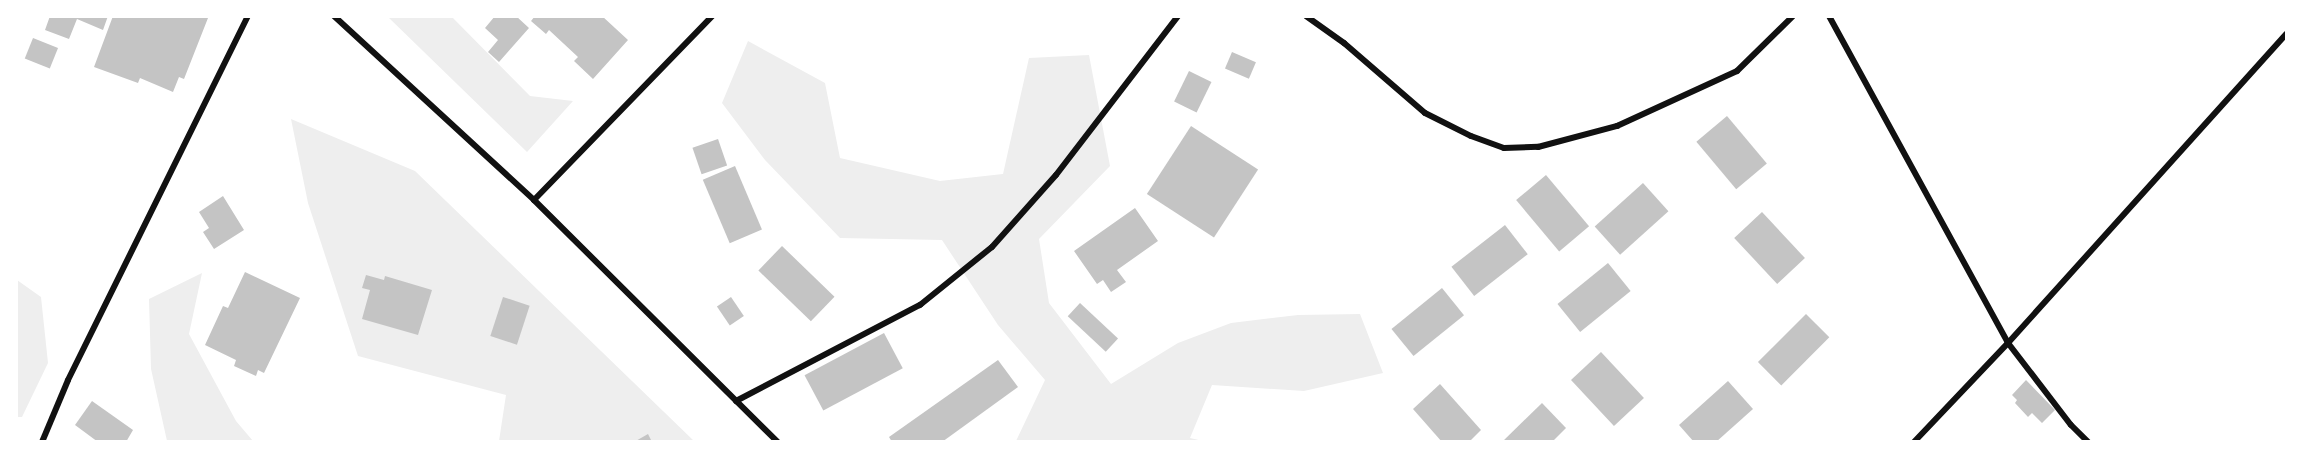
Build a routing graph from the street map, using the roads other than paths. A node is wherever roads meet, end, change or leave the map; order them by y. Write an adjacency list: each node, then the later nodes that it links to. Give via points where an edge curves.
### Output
1 (248, 16): 12 (street, via 68,380)
2 (334, 16): 9 (street)
3 (712, 16): 9 (street)
4 (1178, 16): 11 (street, via 1056,175 992,247 920,305)
5 (1306, 16): 6 (street, via 1344,43 1425,113 1504,148 1538,147 1617,126 1737,71)
6 (1794, 16)
7 (1829, 16): 10 (street)
8 (2286, 34): 10 (street)
9 (534, 200): 11 (street)
10 (2008, 343): 14 (street); 15 (street)
11 (736, 401): 13 (street)
12 (42, 441)
13 (778, 441)
14 (1914, 441)
15 (2088, 441)

